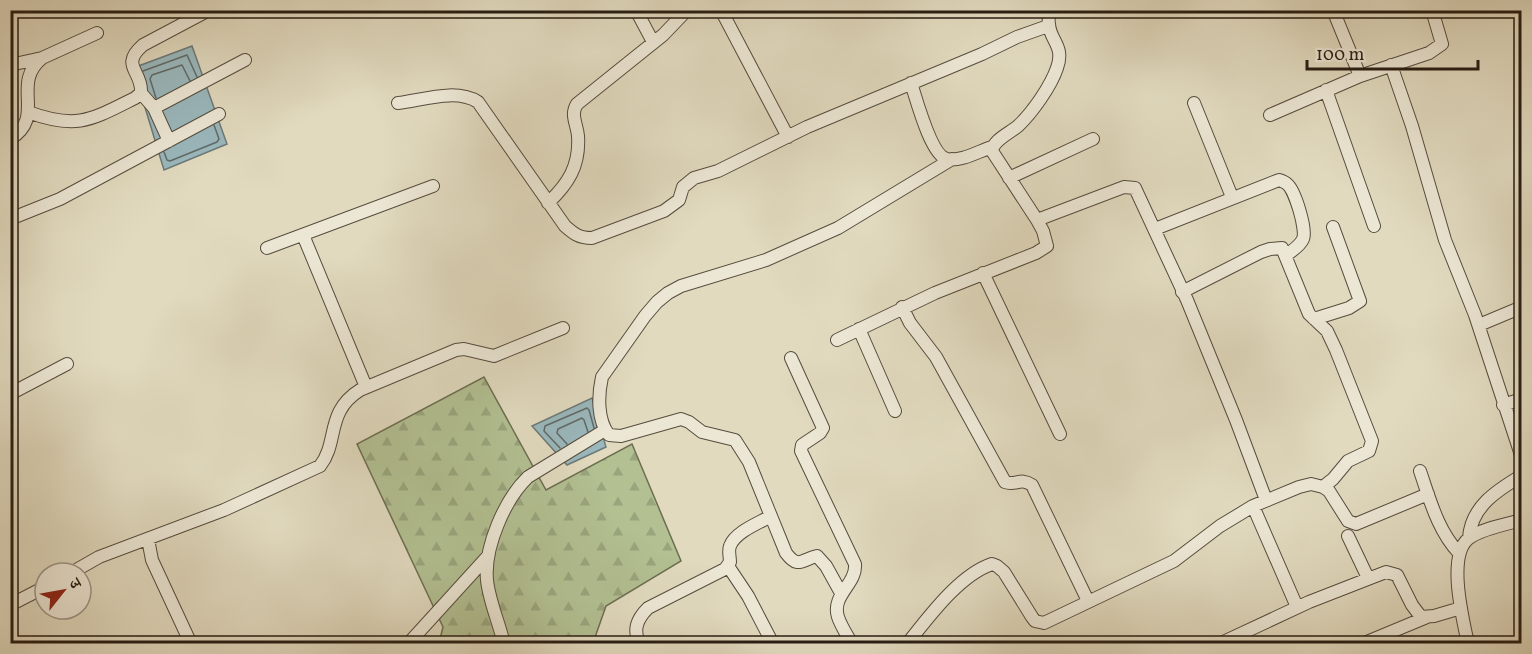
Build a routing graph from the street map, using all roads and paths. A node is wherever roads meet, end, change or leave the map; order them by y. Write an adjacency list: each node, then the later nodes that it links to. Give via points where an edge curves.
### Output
1 (209, 10): 19 (street, via 136,51 131,59)
2 (636, 10): 11 (street)
3 (687, 10): 11 (street)
4 (721, 10): 26 (street)
5 (867, 10): 6 (street)
6 (874, 10)
7 (1333, 10): 16 (street)
8 (1432, 10): 15 (street, via 1442,44 1429,53)
9 (1049, 15): 17 (street, via 1017,37); 30 (street, via 1060,54 1054,75 1020,124)
10 (97, 33): 12 (street)
11 (653, 42): 35 (street, via 573,110 577,155 567,184)
12 (42, 58): 14 (street); 23 (street, via 29,72)
13 (245, 60): 22 (street)
14 (10, 65)
15 (1390, 65): 16 (street); 49 (street, via 1445,240)
16 (1360, 76): 18 (street)
17 (911, 83): 26 (street); 31 (street, via 935,148 940,156)
18 (1326, 90): 25 (street); 38 (street)
19 (141, 93): 22 (street); 23 (street, via 115,108 76,122)
20 (398, 103): 35 (street, via 452,96 470,97 478,102)
21 (1194, 103): 34 (street)
22 (154, 108): 29 (street)
23 (28, 112): 28 (street, via 22,130)
24 (219, 114): 29 (street)
25 (1270, 115)
26 (788, 137): 35 (street, via 687,182 679,200 664,211 592,238 575,235)
27 (1093, 138): 32 (street)
28 (10, 139)
29 (169, 141): 36 (street, via 60,199)
30 (992, 147): 31 (street); 32 (street)
31 (952, 159): 60 (street, via 838,228 766,260 681,286 657,302 602,377 600,410)
32 (1009, 178): 37 (street)
33 (433, 186): 41 (street)
34 (1232, 197): 40 (street); 43 (street, via 1279,180 1288,184 1305,231 1298,246)
35 (548, 203)
36 (10, 219)
37 (1038, 220): 40 (street, via 1124,187 1135,188); 44 (street, via 1047,246)
38 (1374, 226)
39 (1333, 227): 48 (street, via 1360,301)
40 (1155, 229): 45 (street)
41 (303, 235): 42 (street); 55 (street)
42 (267, 248)
43 (1286, 255): 45 (street, via 1282,248 1270,249); 48 (street, via 1304,304)
44 (983, 273): 46 (street); 61 (street)
45 (1182, 292): 67 (street)
46 (902, 307): 51 (street); 81 (street, via 936,357 1005,482 1026,481 1032,485)
47 (1521, 307): 49 (street)
48 (1314, 319): 65 (street, via 1327,331 1372,441 1369,451 1348,461)
49 (1479, 325): 58 (street)
50 (563, 328): 55 (street, via 494,356 456,350)
51 (859, 329): 52 (street); 59 (street)
52 (837, 340)
53 (791, 358): 80 (street, via 823,428 802,445 801,451 855,564 854,576)
54 (67, 364): 56 (street)
55 (366, 387): 73 (street, via 341,410 320,466)
56 (10, 394)
57 (1521, 399): 58 (street)
58 (1503, 405): 62 (street)
59 (895, 411)
60 (605, 430): 69 (street, via 612,436 621,436 681,419 702,432 735,440 749,462); 75 (street, via 518,487 493,537)
61 (1060, 434)
62 (1521, 458)
63 (1521, 468): 72 (street, via 1521,477 1478,509)
64 (1420, 471): 66 (street)
65 (1323, 487): 66 (street, via 1348,521 1356,524); 67 (street, via 1311,484)
66 (1428, 494): 74 (street, via 1439,523)
67 (1266, 500): 68 (street)
68 (1253, 506): 81 (street, via 1174,561); 83 (street)
69 (771, 516): 77 (street, via 732,543); 80 (street, via 792,561 817,556)
70 (1521, 520): 72 (street)
71 (1348, 536): 78 (street)
72 (1469, 538): 74 (street)
73 (148, 539): 76 (street); 86 (street, via 152,560)
74 (1459, 553): 84 (street)
75 (489, 556): 87 (street); 88 (street, via 487,578)
76 (92, 561)
77 (728, 566): 89 (street, via 648,608 636,627); 90 (street)
78 (1368, 578): 83 (street); 85 (street, via 1386,572 1397,575 1416,612)
79 (33, 593): 82 (street)
80 (841, 593): 91 (street, via 838,617)
81 (1088, 601): 92 (street, via 1044,622 1035,621 1004,572 992,564 971,576 938,606)
82 (10, 605)
83 (1297, 607): 93 (street)
84 (1461, 608): 85 (street); 95 (street)
85 (1427, 618): 94 (street)
86 (191, 644)
87 (408, 644)
88 (504, 644)
89 (639, 644)
90 (773, 644)
91 (852, 644)
92 (907, 644)
93 (1219, 644)
94 (1362, 644)
95 (1468, 644)

